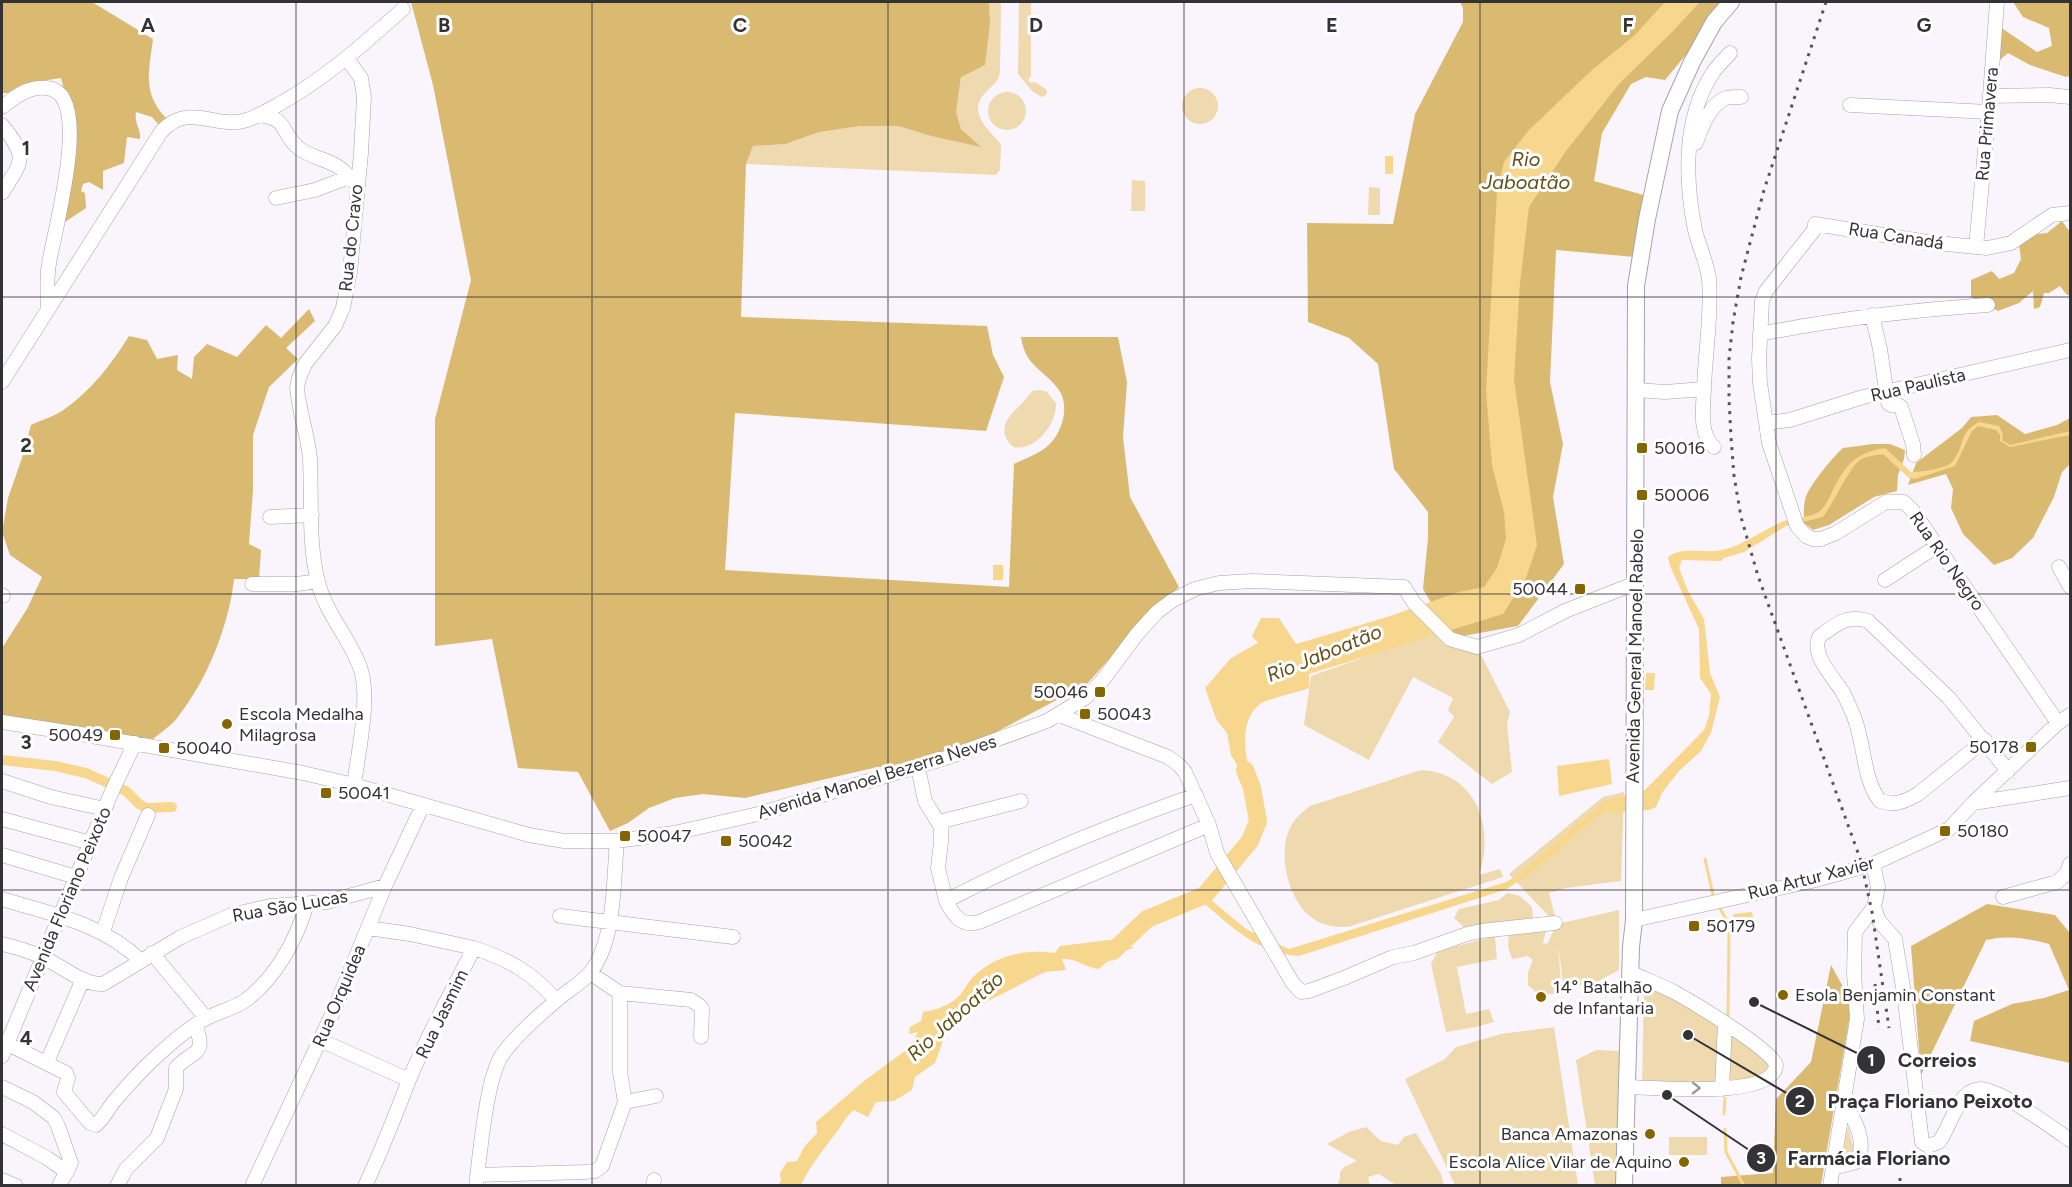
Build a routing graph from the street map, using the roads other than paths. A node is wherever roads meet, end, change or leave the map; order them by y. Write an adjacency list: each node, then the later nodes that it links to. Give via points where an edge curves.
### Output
1 (1731, 2): 28 (main road, Avenida General Manoel Rabelo, via 1714,22 1670,111 1636,286)
2 (1997, 2): 6 (street, Rua Primavera)
3 (403, 9): 5 (street)
4 (1730, 52): 14 (street, via 1701,95 1689,148)
5 (347, 59): 12 (street); 15 (street, Rua do Cravo, via 363,85 363,117)
6 (1990, 96): 8 (street); 11 (street, Rua Primavera)
7 (1741, 97): 14 (street, via 1722,100 1705,121)
8 (2070, 97)
9 (5, 102): 22 (street, via 38,87 52,88 63,98 69,112 65,181 48,265)
10 (1850, 105): 11 (street)
11 (1989, 112): 20 (street, Rua Primavera)
12 (258, 115): 15 (street, via 279,121 296,147 340,167); 22 (street, via 236,121 187,116 168,123)
13 (2, 125): 16 (street, via 21,159)
14 (1689, 179): 27 (street, via 1696,233 1709,277)
15 (353, 180): 17 (street); 33 (street, Rua do Cravo, via 350,272 343,308 335,327 305,364 297,388 309,456)
16 (2, 193)
17 (276, 198)
18 (2070, 213): 20 (street, Rua Canadá, via 2052,215 2012,243)
19 (1815, 224): 20 (street, Rua Canadá); 24 (street, Rua Rio Negro, via 1766,291)
20 (1976, 247)
21 (1988, 305): 23 (street)
22 (48, 310): 26 (street)
23 (1872, 315): 24 (street); 29 (street)
24 (1760, 334): 30 (street, Rua Rio Negro, via 1760,383)
25 (2070, 350): 29 (street, Rua Paulista)
26 (2, 382)
27 (1704, 389): 28 (street); 31 (street, via 1705,429)
28 (1637, 390): 39 (main road, Avenida General Manoel Rabelo)
29 (1886, 393): 30 (street, Rua Paulista); 32 (street, via 1888,403 1901,407)
30 (1766, 423): 35 (street, Rua Rio Negro, via 1795,520 1806,536 1821,539 1836,533 1893,500 1904,501)
31 (1714, 447)
32 (1914, 455)
33 (312, 515): 34 (street); 38 (street, Rua do Cravo)
34 (270, 518)
35 (1937, 546): 37 (street); 45 (street, Rua Rio Negro)
36 (2059, 567): 41 (street)
37 (1885, 580)
38 (318, 581): 40 (street); 51 (street, Rua do Cravo, via 364,679)
39 (1636, 583): 42 (street, Avenida Manoel Bezerra Neves, via 1565,610 1519,635 1477,647 1450,639 1414,603 1404,587 1219,583 1173,600 1157,612 1085,698); 78 (main road, Avenida General Manoel Rabelo)
40 (252, 584)
41 (2070, 586)
42 (1059, 715): 48 (street, Avenida Manoel Bezerra Neves); 53 (street, via 1168,757 1185,772)
43 (2070, 715): 45 (street, Rua Artur Xavier)
44 (2, 722): 47 (street, Avenida Manoel Bezerra Neves)
45 (2058, 723): 49 (street, Rua Artur Xavier)
46 (1985, 740): 46 (street, via 1949,698 1868,621 1848,619 1820,637 1817,648 1856,719 1871,787 1880,801 1906,801); 49 (street)
47 (135, 743): 51 (street, Avenida Manoel Bezerra Neves); 57 (street, Avenida Floriano Peixoto)
48 (918, 767): 60 (street, via 925,801); 62 (street, Avenida Manoel Bezerra Neves, via 723,824)
49 (2008, 771): 55 (street, Rua Artur Xavier)
50 (2, 781): 57 (street)
51 (354, 784): 56 (street, Avenida Manoel Bezerra Neves)
52 (2070, 788): 55 (street)
53 (1196, 795): 61 (street); 73 (street, via 1007,870)
54 (1021, 801): 60 (street)
55 (1973, 803): 65 (street, Rua Artur Xavier, via 1949,828)
56 (423, 805): 62 (street, Avenida Manoel Bezerra Neves, via 529,835 564,841); 69 (street, Rua Orquidea)
57 (105, 809): 63 (street, Avenida Floriano Peixoto)
58 (148, 815): 82 (street)
59 (2, 819): 63 (street)
60 (939, 822): 73 (street, via 942,833 938,868)
61 (1209, 825): 73 (street, via 980,922 960,922); 80 (street, via 1218,853 1283,968 1302,992 1467,934)
62 (617, 841): 79 (street)
63 (91, 843): 67 (street, Avenida Floriano Peixoto)
64 (2, 855): 67 (street)
65 (1873, 864): 75 (street, via 1878,887); 78 (street, Rua Artur Xavier)
66 (2070, 864): 68 (street)
67 (76, 877): 77 (street, Avenida Floriano Peixoto)
68 (2057, 882): 70 (street); 71 (street)
69 (384, 886): 74 (street, Rua São Lucas, via 343,899); 81 (street, Rua Orquidea)
70 (2061, 896)
71 (2003, 897)
72 (2, 899): 77 (street)
73 (946, 901)
74 (308, 904): 86 (street, Rua São Lucas, via 270,906 231,915); 93 (street, via 297,936 260,987 247,1000)
75 (1874, 907): 104 (street, via 1855,932 1857,1018); 107 (street, via 1879,921 1894,939 1922,1142 1928,1146 1939,1142 1964,1098 1979,1089 2030,1112)
76 (560, 916): 79 (street)
77 (59, 917): 82 (street); 87 (street, Avenida Floriano Peixoto)
78 (1634, 920): 88 (main road, Avenida General Manoel Rabelo)
79 (609, 922): 83 (street); 89 (street, via 600,956)
80 (1555, 923)
81 (368, 928): 85 (street, Rua Jasmim); 96 (street, Rua Orquidea)
82 (103, 932): 86 (street)
83 (733, 937)
84 (2, 944): 87 (street)
85 (474, 948): 92 (street, Rua Jasmim, via 525,970); 99 (street, Rua Jasmim)
86 (146, 956): 90 (street, Rua São Lucas, via 103,984); 93 (street)
87 (42, 957): 90 (street); 97 (street, Avenida Floriano Peixoto)
88 (1630, 972): 94 (street); 101 (main road, Avenida General Manoel Rabelo)
89 (590, 973): 91 (street); 92 (street)
90 (83, 978): 98 (street)
91 (620, 993): 95 (street, via 691,1000 702,1010); 105 (street, via 620,1072)
92 (556, 1000): 111 (street, via 501,1057 489,1097)
93 (201, 1022): 98 (street, via 144,1068 96,1125 65,1094 68,1076); 114 (street, via 199,1049 176,1068 176,1089 157,1138 126,1169)
94 (1725, 1023): 102 (street); 102 (street, via 1771,1056 1776,1070 1758,1083)
95 (701, 1036)
96 (320, 1040): 99 (street, Rua Jasmim); 115 (street, Rua Orquidea)
97 (3, 1047): 98 (street)
98 (47, 1062)
99 (409, 1080): 116 (street, Rua Jasmim)
100 (2, 1087): 108 (street, via 54,1118)
101 (1627, 1088): 102 (street, one-way to 102); 117 (main road, Avenida General Manoel Rabelo)
102 (1722, 1089)
103 (656, 1096): 105 (street)
104 (1844, 1100): 109 (street); 109 (street, via 1861,1140 1860,1153 1856,1162)
105 (625, 1101): 111 (street, via 602,1166 595,1171)
106 (2, 1134): 108 (street)
107 (2070, 1140)
108 (69, 1168): 113 (street)
109 (1833, 1168): 118 (street)
110 (2, 1180): 112 (street)
111 (477, 1180)
112 (16, 1185)
113 (59, 1185)
114 (117, 1185)
115 (252, 1185)
116 (365, 1185)
117 (1624, 1185)
118 (1830, 1185)

